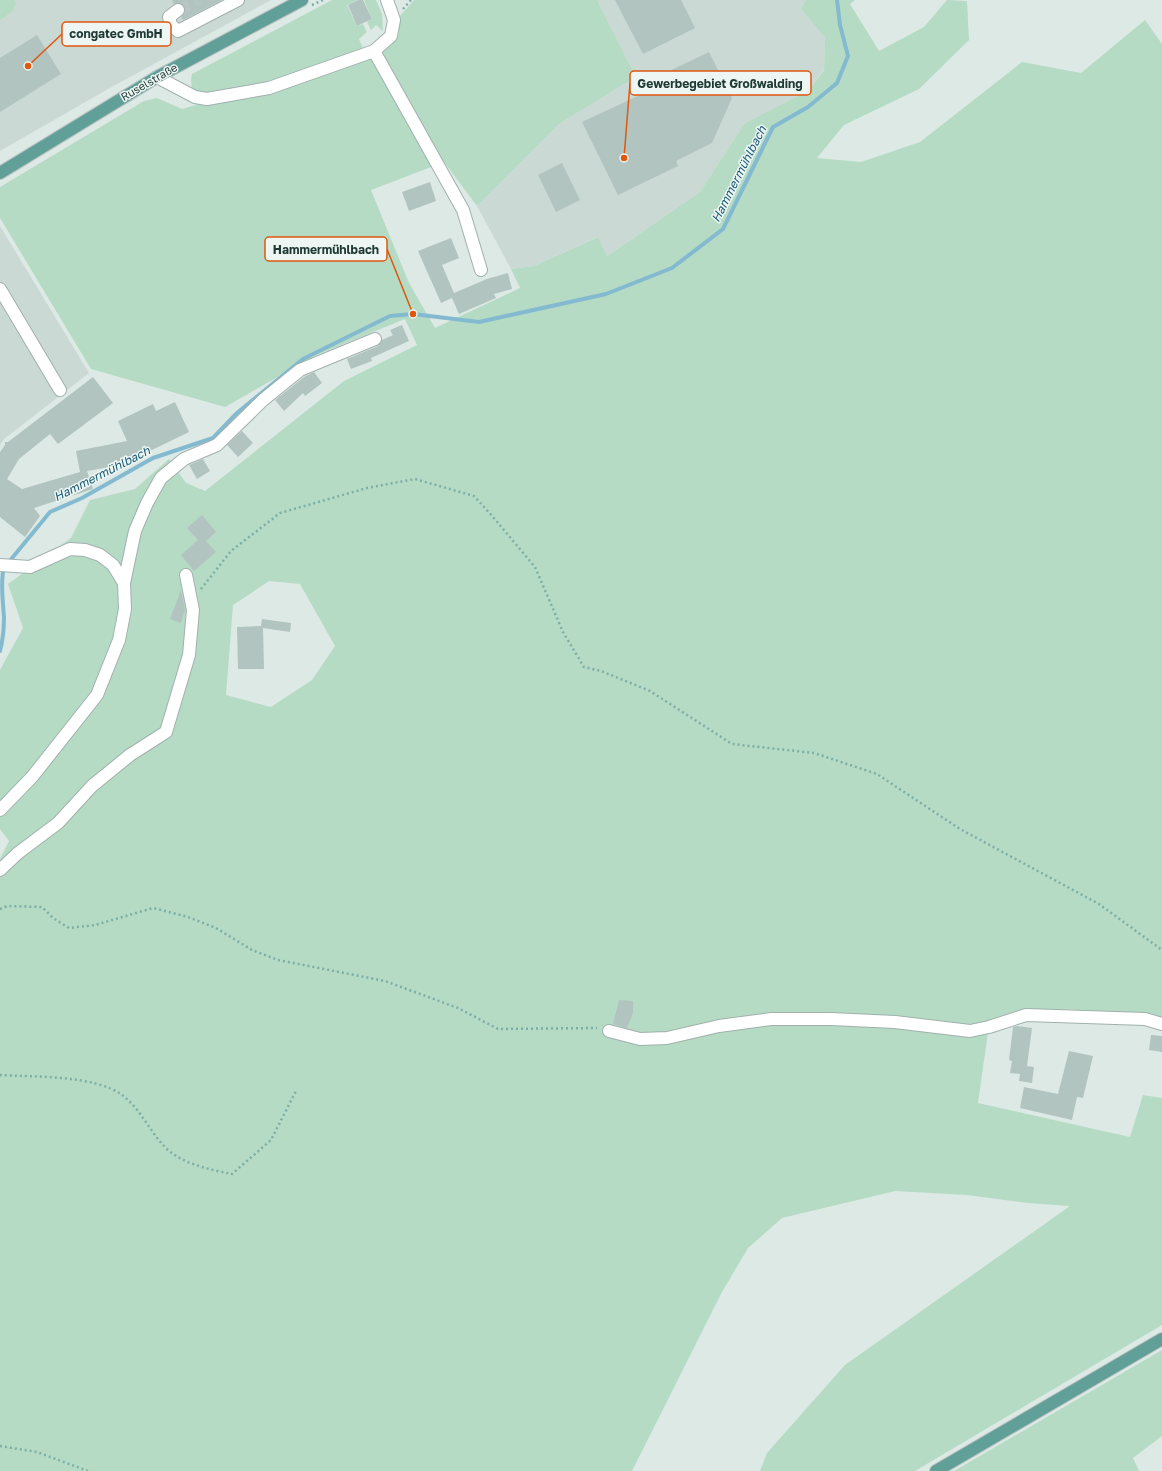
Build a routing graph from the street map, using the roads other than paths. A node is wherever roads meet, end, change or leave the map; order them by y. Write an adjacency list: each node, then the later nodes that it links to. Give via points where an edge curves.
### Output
1 (238, 0): 4 (street, via 178,31 171,25 169,16)
2 (302, 0): 6 (main road, Ruselstraße)
3 (387, 0): 5 (street, via 394,20 391,36)
4 (178, 10)
5 (374, 51): 6 (street, via 269,88 207,99 195,96); 8 (street, via 463,210)
6 (156, 76): 7 (main road, Ruselstraße)
7 (0, 173)
8 (481, 270)
9 (0, 289): 11 (street)
10 (375, 339): 14 (street, via 300,370 263,400 217,445 184,459 161,478 135,531)
11 (60, 390)
12 (5, 566): 14 (street, via 30,567 70,549 85,550 100,555 113,565)
13 (186, 575): 16 (street, via 192,606 189,655 166,732 130,755 92,786 58,823)
14 (124, 583): 15 (street, via 125,609 119,640 97,695 32,777)
15 (0, 810)
16 (0, 870)
17 (1162, 1024): 18 (street, via 1144,1019 1026,1016 970,1031 896,1022 771,1019 719,1026 668,1038 640,1039)
18 (609, 1031)
19 (1162, 1339): 20 (main road)
20 (936, 1471)

